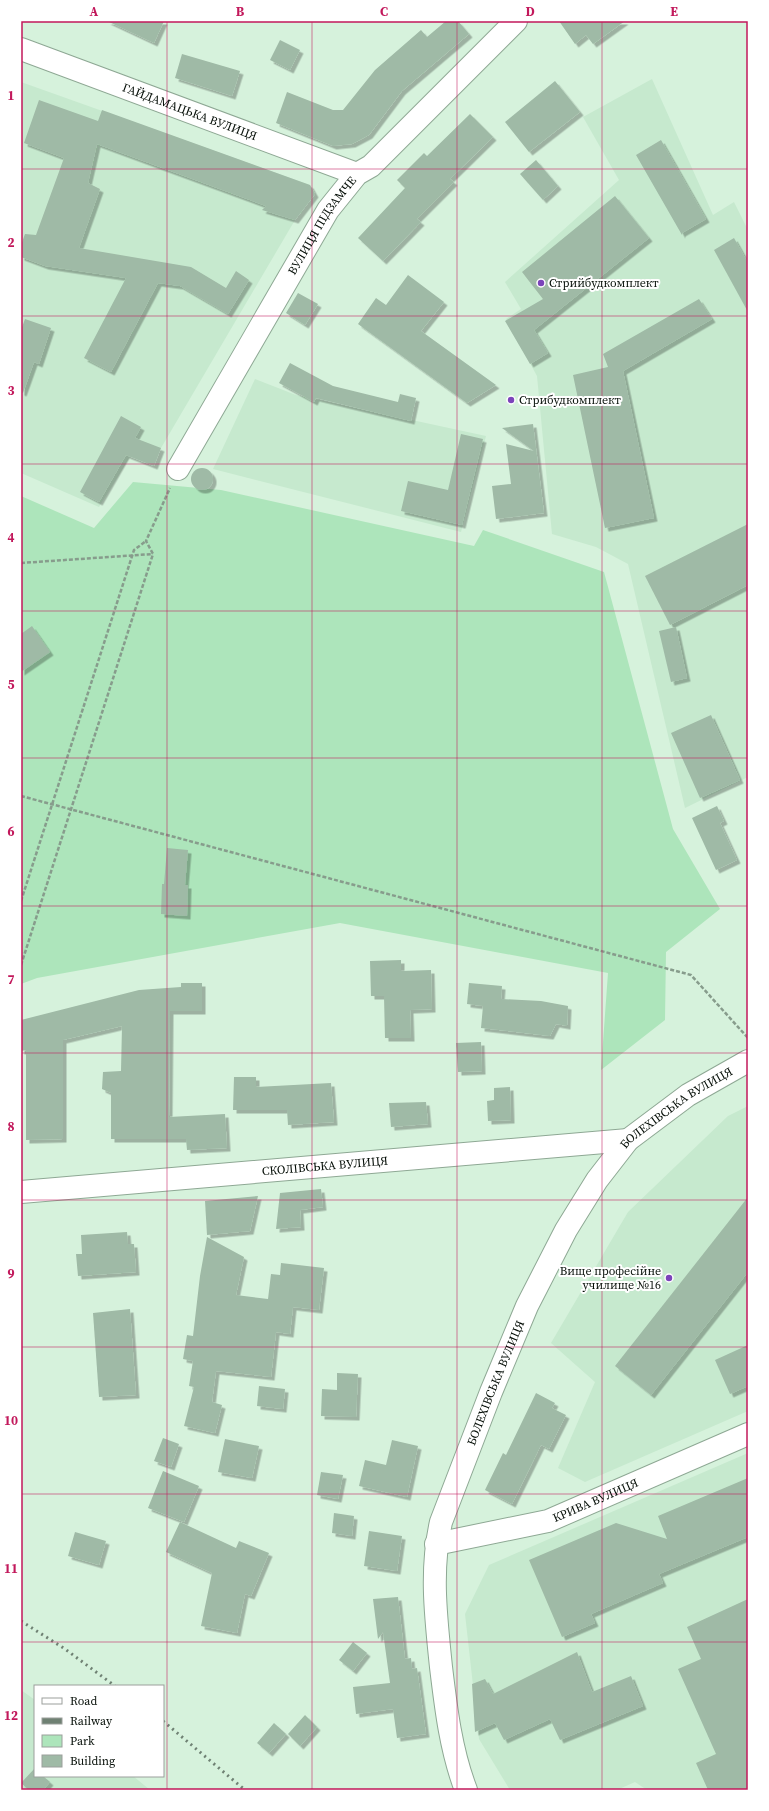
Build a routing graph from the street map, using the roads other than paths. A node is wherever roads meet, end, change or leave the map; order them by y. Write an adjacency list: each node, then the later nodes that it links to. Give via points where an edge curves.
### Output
1 (516, 21): 3 (street, ВУЛИЦЯ ПІДЗАМЧЕ, via 372,166)
2 (21, 50): 3 (street, ГАЙДАМАЦЬКА ВУЛИЦЯ)
3 (357, 174): 4 (street, ВУЛИЦЯ ПІДЗАМЧЕ, via 328,210)
4 (178, 469)
5 (748, 1061): 6 (street, БОЛЕХІВСЬКА ВУЛИЦЯ, via 688,1095)
6 (628, 1140): 7 (street, СКОЛІВСЬКА ВУЛИЦЯ); 9 (street, БОЛЕХІВСЬКА ВУЛИЦЯ, via 598,1180 566,1230 527,1306 441,1522)
7 (21, 1192)
8 (748, 1434): 9 (street, КРИВА ВУЛИЦЯ, via 548,1521)
9 (436, 1544): 10 (street, БОЛЕХІВСЬКА ВУЛИЦЯ, via 435,1615 444,1692 452,1746)
10 (466, 1790)

